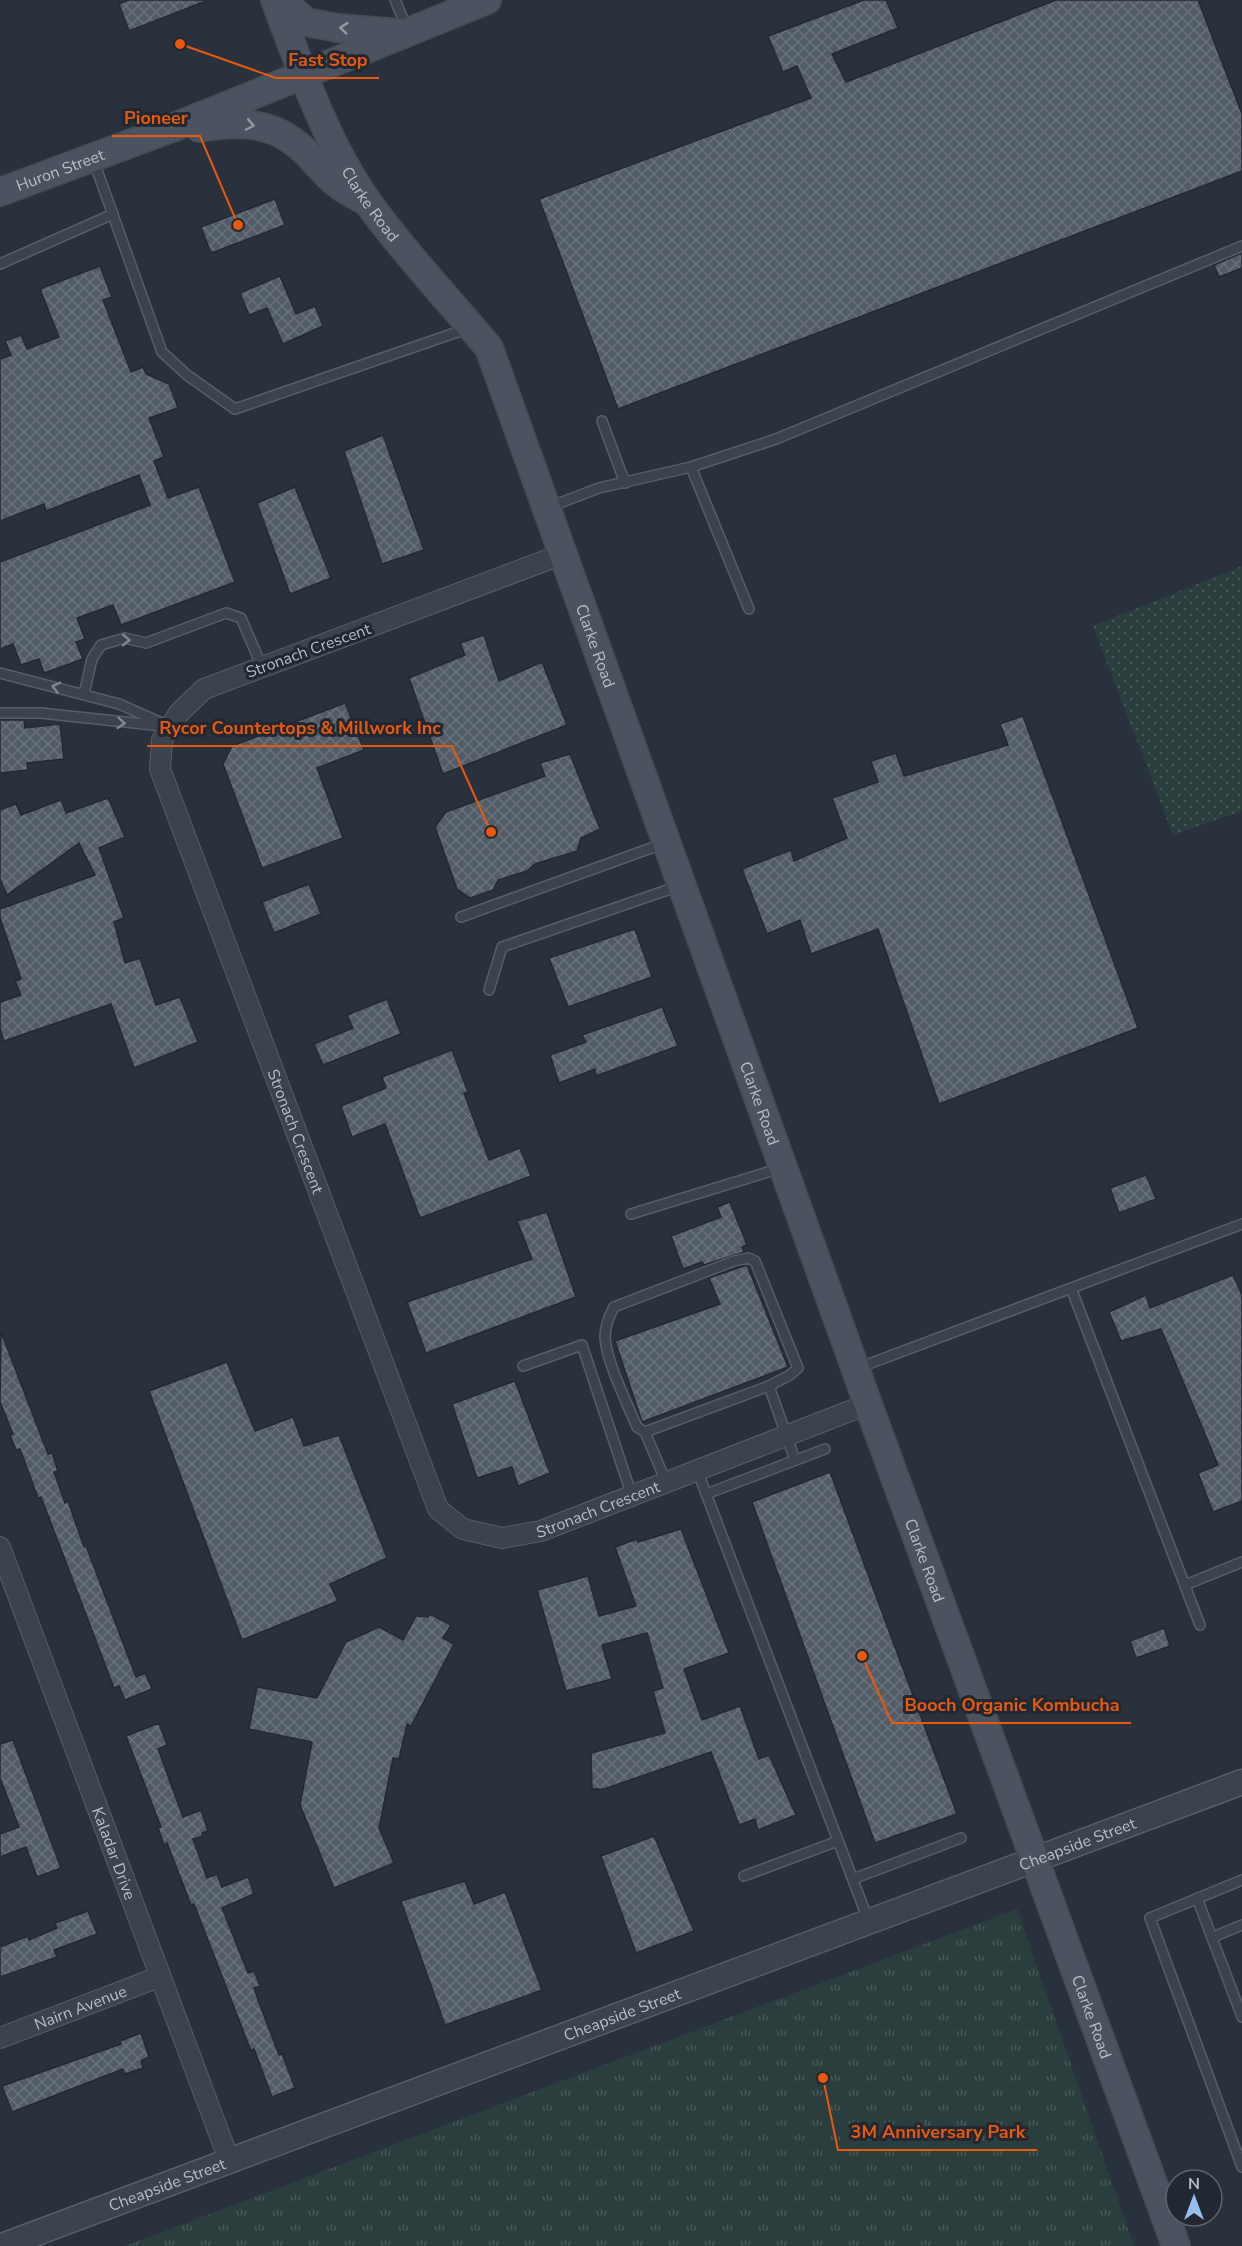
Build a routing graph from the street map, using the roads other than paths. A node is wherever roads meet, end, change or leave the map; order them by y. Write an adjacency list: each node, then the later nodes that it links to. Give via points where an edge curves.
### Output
1 (275, 0): 6 (main road, Clarke Road)
2 (281, 0): 5 (main road, one-way to 2, via 306,22)
3 (395, 0): 5 (lane)
4 (487, 0): 5 (main road, Huron Street)
5 (405, 32): 6 (main road, Huron Street)
6 (304, 75): 7 (main road, Huron Street); 10 (main road, Clarke Road, via 336,148)
7 (172, 128): 8 (main road, Huron Street); 10 (main road, one-way to 10, via 244,123 278,132 298,144 336,183)
8 (92, 157): 9 (main road, Huron Street); 11 (lane)
9 (0, 192)
10 (368, 203): 14 (main road, Clarke Road)
11 (113, 214): 13 (lane); 14 (lane, via 162,352 235,409)
12 (1242, 246): 16 (lane, via 776,439)
13 (0, 264)
14 (472, 327): 18 (main road, Clarke Road, via 489,348)
15 (602, 421): 17 (lane)
16 (691, 467): 17 (lane); 20 (lane)
17 (625, 483): 18 (lane, via 599,488)
18 (547, 508): 19 (main road, Clarke Road)
19 (564, 554): 21 (street, Stronach Crescent); 26 (main road, Clarke Road)
20 (749, 609)
21 (262, 667): 23 (lane, one-way to 21, via 92,659 101,645 125,638 146,643 226,613 241,618); 25 (street, Stronach Crescent, via 204,689)
22 (0, 672): 23 (lane, one-way to 22)
23 (84, 694): 25 (lane)
24 (0, 713): 25 (lane, one-way to 25, via 42,713)
25 (171, 726): 45 (street, Stronach Crescent, via 162,740 160,769 438,1509 463,1529 502,1538 541,1531)
26 (667, 842): 27 (main road, Clarke Road); 28 (lane)
27 (682, 885): 29 (lane, via 502,947); 30 (main road, Clarke Road)
28 (461, 917)
29 (489, 990)
30 (784, 1167): 31 (lane); 35 (main road, Clarke Road)
31 (631, 1214)
32 (1242, 1224): 33 (lane)
33 (1071, 1288): 35 (lane); 48 (lane)
34 (523, 1366): 45 (lane, via 582,1345)
35 (856, 1369): 37 (main road, Clarke Road)
36 (769, 1386): 38 (lane); 38 (lane, via 798,1368 755,1261 734,1261 615,1307 609,1317 605,1337 610,1358 637,1427); 39 (lane)
37 (868, 1404): 39 (street, Stronach Crescent); 53 (main road, Clarke Road)
38 (645, 1432): 43 (lane)
39 (786, 1436): 41 (lane); 42 (street, Stronach Crescent)
40 (825, 1449): 41 (lane)
41 (795, 1460): 44 (lane)
42 (697, 1470): 43 (street, Stronach Crescent); 44 (lane)
43 (666, 1482): 45 (street, Stronach Crescent)
44 (706, 1494): 52 (lane)
45 (632, 1496)
46 (0, 1547): 61 (street, Kaladar Drive)
47 (1242, 1562): 48 (lane)
48 (1185, 1585): 49 (lane)
49 (1200, 1625)
50 (1242, 1782): 53 (street, Cheapside Street)
51 (961, 1838): 55 (lane)
52 (838, 1841): 54 (lane); 55 (lane)
53 (1035, 1861): 58 (street, Cheapside Street); 67 (main road, Clarke Road)
54 (744, 1876)
55 (853, 1879): 58 (lane)
56 (1242, 1880): 57 (lane)
57 (1197, 1898): 60 (lane); 65 (lane, via 1150,1918)
58 (869, 1922): 64 (street, Cheapside Street)
59 (1242, 1925): 60 (lane)
60 (1213, 1937): 62 (lane)
61 (159, 1977): 63 (street, Nairn Avenue); 64 (street, Kaladar Drive)
62 (1242, 2017)
63 (0, 2038)
64 (229, 2160): 66 (street, Cheapside Street)
65 (1242, 2166)
66 (3, 2246)
67 (1176, 2246)

